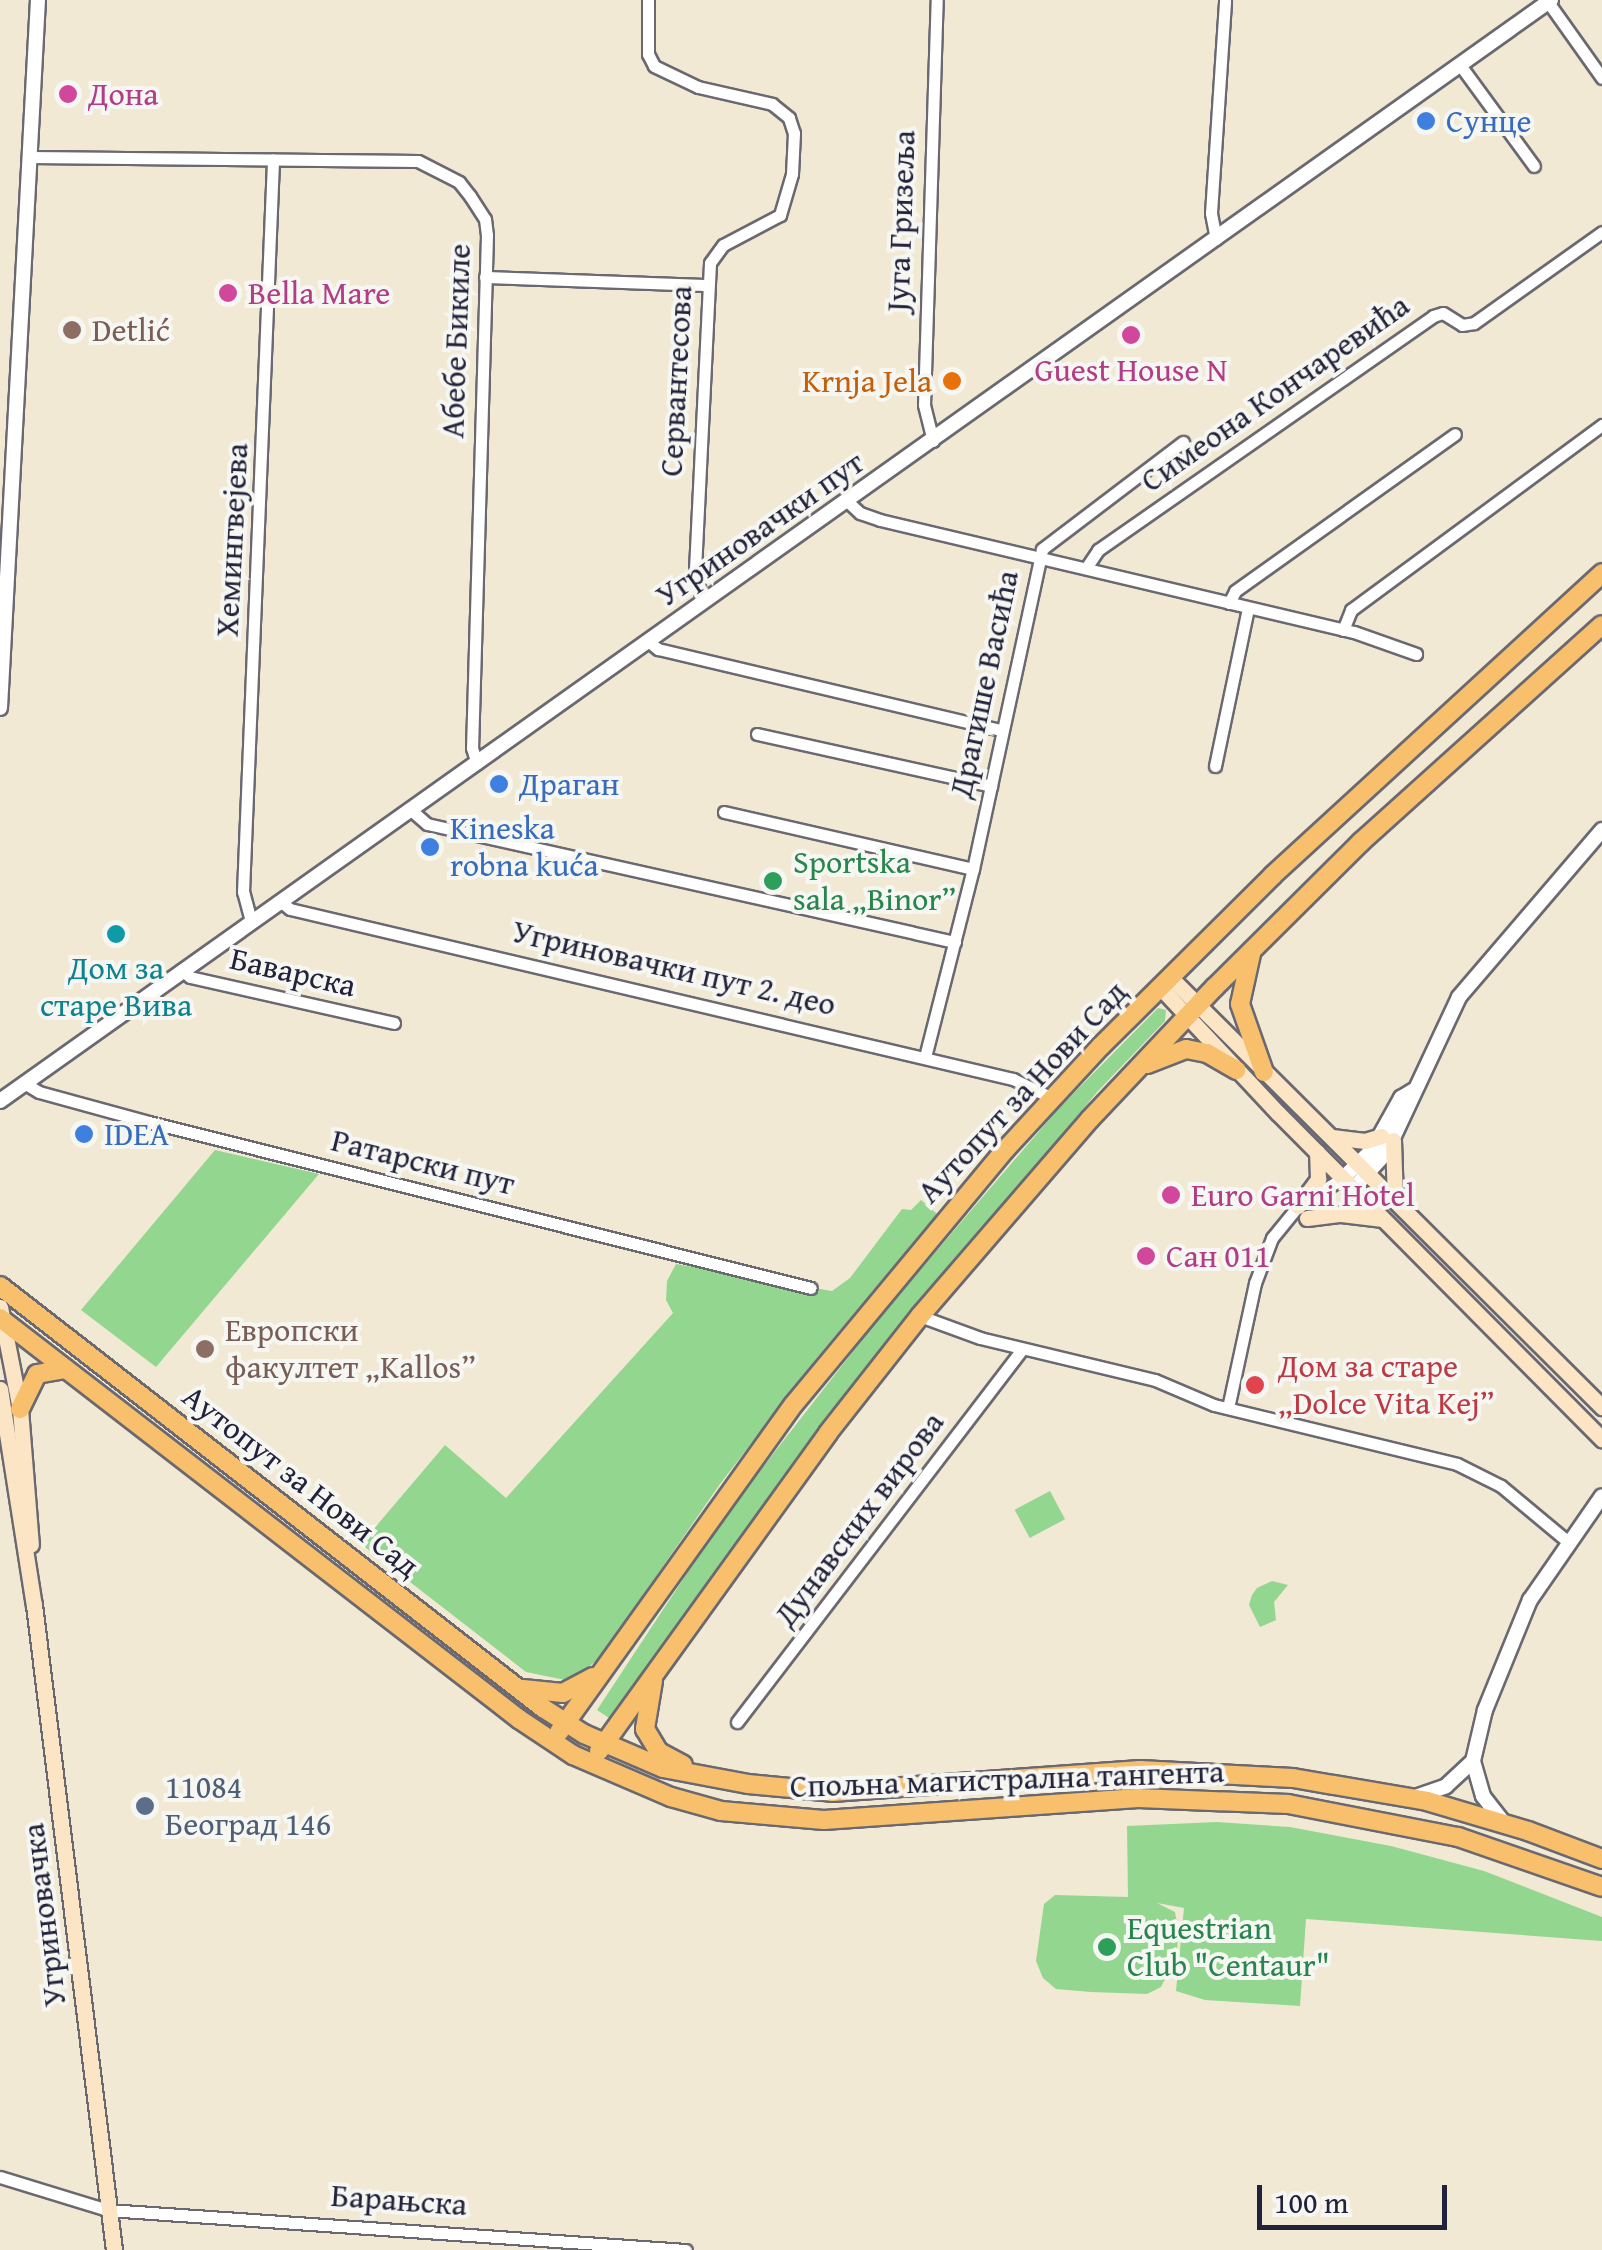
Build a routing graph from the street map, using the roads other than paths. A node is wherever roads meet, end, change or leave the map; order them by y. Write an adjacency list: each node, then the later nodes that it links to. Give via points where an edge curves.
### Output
1 (38, 0): 8 (street)
2 (648, 0): 14 (street, Сервантесова, via 654,66 698,87 772,104 792,126 792,174 782,210 767,225 719,247)
3 (936, 0): 18 (street, Југа Гризеља, via 924,406)
4 (1224, 0): 12 (street, via 1211,213)
5 (1542, 3): 6 (street, Угриновачки пут); 7 (street)
6 (1460, 65): 10 (street); 12 (street, Угриновачки пут)
7 (1602, 78)
8 (30, 157): 9 (street, Абебе Бикиле); 16 (street)
9 (273, 160): 13 (street, Абебе Бикиле, via 432,165 458,182 485,219); 43 (street, Хемингвејева, via 244,892)
10 (1534, 166)
11 (1602, 232): 23 (street, Симеона Кончаревића, via 1474,323 1433,316 1098,550)
12 (1216, 239): 18 (street, Угриновачки пут)
13 (486, 277): 14 (street); 35 (street, Абебе Бикиле, via 472,748)
14 (706, 285): 25 (street, Сервантесова, via 694,568)
15 (1602, 426): 29 (street, via 1351,610)
16 (7, 428): 20 (street)
17 (1455, 434): 26 (street, via 1235,591)
18 (933, 441): 21 (street, Угриновачки пут)
19 (1183, 442): 22 (street, via 1044,545)
20 (6, 492): 32 (street)
21 (846, 501): 22 (street, via 880,520); 25 (street, Угриновачки пут)
22 (1039, 556): 23 (street); 33 (street, Драгише Васића)
23 (1086, 568): 26 (street)
24 (1602, 573): 47 (main road, Аутопут за Нови Сад)
25 (702, 602): 30 (street, Угриновачки пут)
26 (1229, 603): 27 (street)
27 (1248, 608): 29 (street); 36 (street)
28 (1602, 624): 45 (main road, Аутопут за Нови Сад)
29 (1343, 630): 31 (street)
30 (648, 642): 33 (street); 35 (street, Угриновачки пут)
31 (1416, 654)
32 (0, 708)
33 (1002, 730): 37 (street, Драгише Васића)
34 (757, 734): 37 (street)
35 (477, 764): 38 (street, Угриновачки пут)
36 (1214, 766)
37 (991, 786): 41 (street, Драгише Васића)
38 (411, 810): 42 (street, Угриновачки пут); 44 (street, via 428,824)
39 (724, 812): 41 (street)
40 (1602, 830): 58 (street, via 1459,996 1412,1091 1401,1098)
41 (973, 869): 44 (street, Драгише Васића)
42 (280, 902): 43 (street, Угриновачки пут); 50 (street, Угриновачки пут 2. део)
43 (251, 922): 46 (street, Угриновачки пут)
44 (956, 942): 50 (street, Драгише Васића)
45 (1253, 947): 48 (main road, Аутопут за Нови Сад); 52 (main road, via 1240,1004)
46 (181, 970): 49 (street, Баварска); 54 (street, Угриновачки пут)
47 (1165, 982): 48 (main road); 55 (main road, Аутопут за Нови Сад)
48 (1193, 1009): 51 (main road); 52 (main road); 53 (main road, Аутопут за Нови Сад)
49 (394, 1023)
50 (925, 1057): 55 (street, Угриновачки пут 2. део, via 1013,1079)
51 (1237, 1070): 53 (main road, via 1186,1049 1154,1059); 59 (main road)
52 (1264, 1072): 57 (main road)
53 (1127, 1080): 68 (main road, Аутопут за Нови Сад)
54 (24, 1083): 56 (street, Угриновачки пут); 66 (street, Ратарски пут, via 149,1122)
55 (1052, 1098): 79 (main road, Аутопут за Нови Сад, via 853,1329)
56 (0, 1100)
57 (1331, 1137): 58 (main road); 60 (main road)
58 (1387, 1138): 60 (street); 62 (main road)
59 (1317, 1152): 61 (main road); 63 (main road, via 1318,1178)
60 (1364, 1170): 61 (street); 62 (main road)
61 (1348, 1184): 63 (street); 64 (main road)
62 (1395, 1201): 72 (main road)
63 (1303, 1212): 64 (main road); 73 (street, via 1279,1226 1261,1266)
64 (1383, 1219): 76 (main road)
65 (0, 1286): 81 (main road, Аутопут за Нови Сад)
66 (811, 1288)
67 (2, 1316): 70 (main road, Аутопут за Нови Сад); 74 (main road, Угриновачка)
68 (920, 1316): 69 (street); 80 (main road, Аутопут за Нови Сад)
69 (1022, 1349): 73 (street, via 1144,1377); 82 (street, Дунавских вирова)
70 (66, 1369): 74 (main road, via 37,1374); 84 (main road, Аутопут за Нови Сад)
71 (0, 1388): 75 (main road, Угриновачка)
72 (1602, 1407)
73 (1228, 1408): 78 (street, via 1471,1469)
74 (20, 1409): 75 (main road, Угриновачка)
75 (9, 1432): 94 (main road, Угриновачка, via 32,1518 30,1574)
76 (1602, 1440)
77 (1602, 1496): 78 (street)
78 (1567, 1541): 86 (street, via 1511,1640)
79 (605, 1666): 81 (main road, via 564,1692); 83 (main road, Аутопут за Нови Сад)
80 (657, 1666): 85 (main road, Аутопут за Нови Сад); 88 (main road, via 644,1712 648,1738 668,1757)
81 (518, 1688): 83 (main road, Аутопут за Нови Сад)
82 (737, 1722)
83 (566, 1723): 84 (main road, Аутопут за Нови Сад); 85 (main road, Аутопут за Нови Сад)
84 (552, 1743): 87 (main road, Аутопут за Нови Сад)
85 (604, 1743): 87 (main road, Аутопут за Нови Сад); 88 (main road, Спољна магистрална тангента, via 663,1768)
86 (1473, 1761): 89 (street, via 1446,1786); 90 (street, via 1482,1796)
87 (590, 1764): 92 (main road, Спољна магистрална тангента, via 690,1803 792,1820 1138,1798 1288,1804 1458,1837)
88 (719, 1779): 89 (main road, Спољна магистрална тангента, via 832,1792 1140,1770 1293,1778)
89 (1412, 1798): 90 (main road, Спољна магистрална тангента)
90 (1505, 1823): 91 (main road, Спољна магистрална тангента)
91 (1602, 1859)
92 (1602, 1887)
93 (0, 2177): 94 (street, Барањска)
94 (108, 2210): 95 (main road, Угриновачка); 96 (street, Барањска)
95 (114, 2250)
96 (686, 2250)

